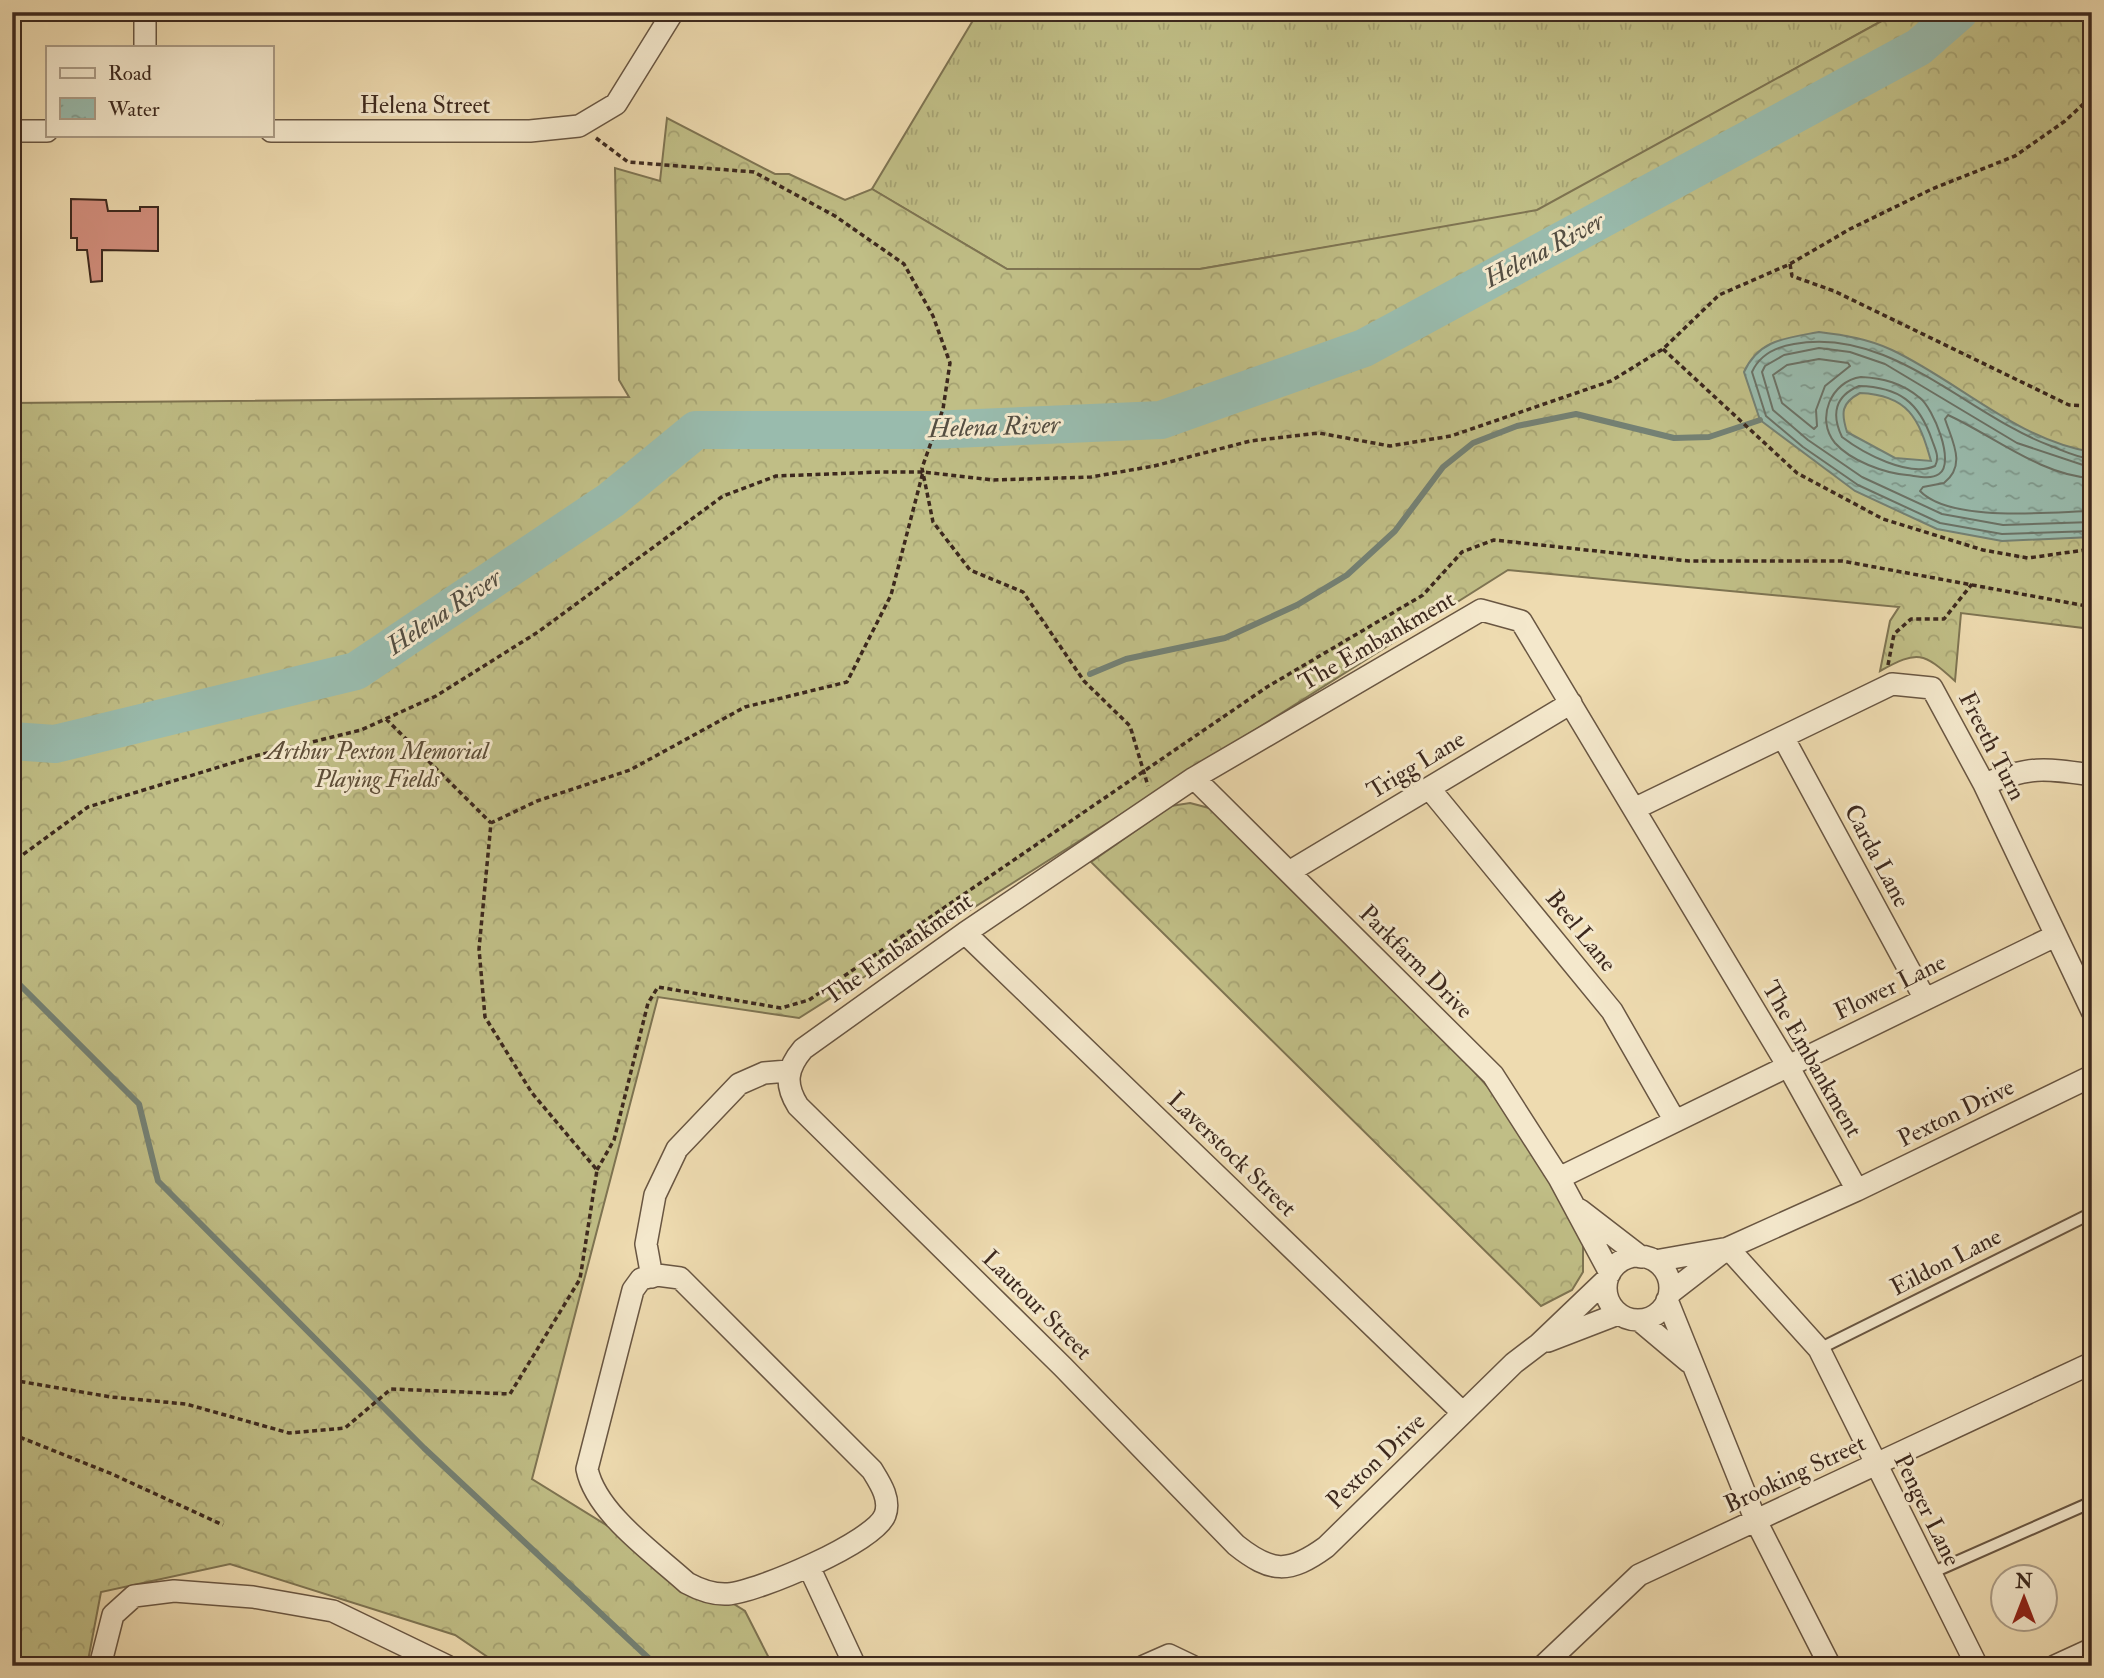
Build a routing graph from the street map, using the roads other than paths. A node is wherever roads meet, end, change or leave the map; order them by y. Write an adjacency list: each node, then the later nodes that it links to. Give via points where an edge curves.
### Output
1 (145, 12): 3 (street)
2 (673, 12): 6 (street, Helena Street, via 616,104 579,126 530,131)
3 (145, 46)
4 (12, 131): 5 (street)
5 (46, 131)
6 (273, 131)
7 (1571, 703): 10 (street, The Embankment, via 1521,621 1481,610); 12 (street, Trigg Lane); 13 (street, The Embankment)
8 (1783, 737): 11 (street, Freeth Turn, via 1892,684 1932,688); 13 (street); 17 (street, Carda Lane)
9 (2092, 775): 11 (street, via 2040,767)
10 (1194, 778): 14 (street, Parkfarm Drive); 15 (street, The Embankment)
11 (1984, 784): 16 (street, Freeth Turn)
12 (1429, 788): 14 (street, Trigg Lane); 22 (street, Beel Lane, via 1612,1011)
13 (1634, 809): 19 (street, The Embankment)
14 (1289, 873): 23 (street, Parkfarm Drive, via 1493,1076)
15 (965, 933): 20 (street, The Embankment, via 803,1049); 38 (street, Laverstock Street)
16 (2055, 936): 17 (street, Flower Lane); 18 (street, Freeth Turn)
17 (1925, 999): 19 (street, Flower Lane)
18 (2092, 1011)
19 (1788, 1066): 22 (street, Flower Lane); 24 (street, The Embankment)
20 (788, 1071): 30 (street, via 764,1073 738,1083 677,1149 655,1195 646,1244); 42 (street, Lautour Street, via 798,1106)
21 (2092, 1076): 24 (street, Pexton Drive)
22 (1675, 1121): 23 (street, Flower Lane)
23 (1559, 1178): 25 (street, Parkfarm Drive)
24 (1857, 1190): 27 (street, Pexton Drive)
25 (1573, 1204): 28 (street, Parkfarm Drive); 29 (street, Parkfarm Drive)
26 (2092, 1213): 35 (lane, Eildon Lane)
27 (1728, 1248): 28 (street, Pexton Drive); 31 (street, Pexton Drive); 35 (street, Penger Lane)
28 (1648, 1259): 29 (street, via 1620,1262); 31 (street, Parkfarm Drive, via 1668,1279)
29 (1608, 1276): 32 (street, Parkfarm Drive, via 1609,1302); 34 (street, Pexton Drive)
30 (652, 1277): 43 (street, via 680,1278 872,1470 881,1485 887,1502 877,1527); 43 (street, via 641,1279 633,1290 587,1469 591,1485 604,1506 687,1583 702,1591 729,1594)
31 (1668, 1297): 33 (street, via 1659,1312); 37 (street, Parkfarm Drive)
32 (1618, 1314): 33 (street, Parkfarm Drive); 34 (street, Pexton Drive)
33 (1639, 1320): 37 (street, Parkfarm Drive)
34 (1539, 1344): 38 (street, Pexton Drive)
35 (1819, 1349): 39 (street, Penger Lane)
36 (2092, 1363): 39 (street, Brooking Street)
37 (1691, 1364): 41 (street, Parkfarm Drive)
38 (1463, 1413): 42 (street, Pexton Drive, via 1310,1559 1273,1567 1256,1561)
39 (1876, 1465): 41 (street, Brooking Street); 44 (street, Penger Lane)
40 (2092, 1502): 44 (lane)
41 (1756, 1521): 52 (street, Brooking Street, via 1639,1575); 53 (street, Parkfarm Drive)
42 (1236, 1545)
43 (810, 1569): 49 (street)
44 (1929, 1574): 46 (street, Penger Lane)
45 (2092, 1649): 54 (street)
46 (1977, 1665)
47 (100, 1666): 48 (street, via 113,1615 134,1596 174,1591 253,1597 333,1611)
48 (447, 1666)
49 (855, 1666)
50 (1144, 1666): 51 (street, via 1169,1655)
51 (1192, 1666)
52 (1543, 1666)
53 (1830, 1666)
54 (2056, 1666)

